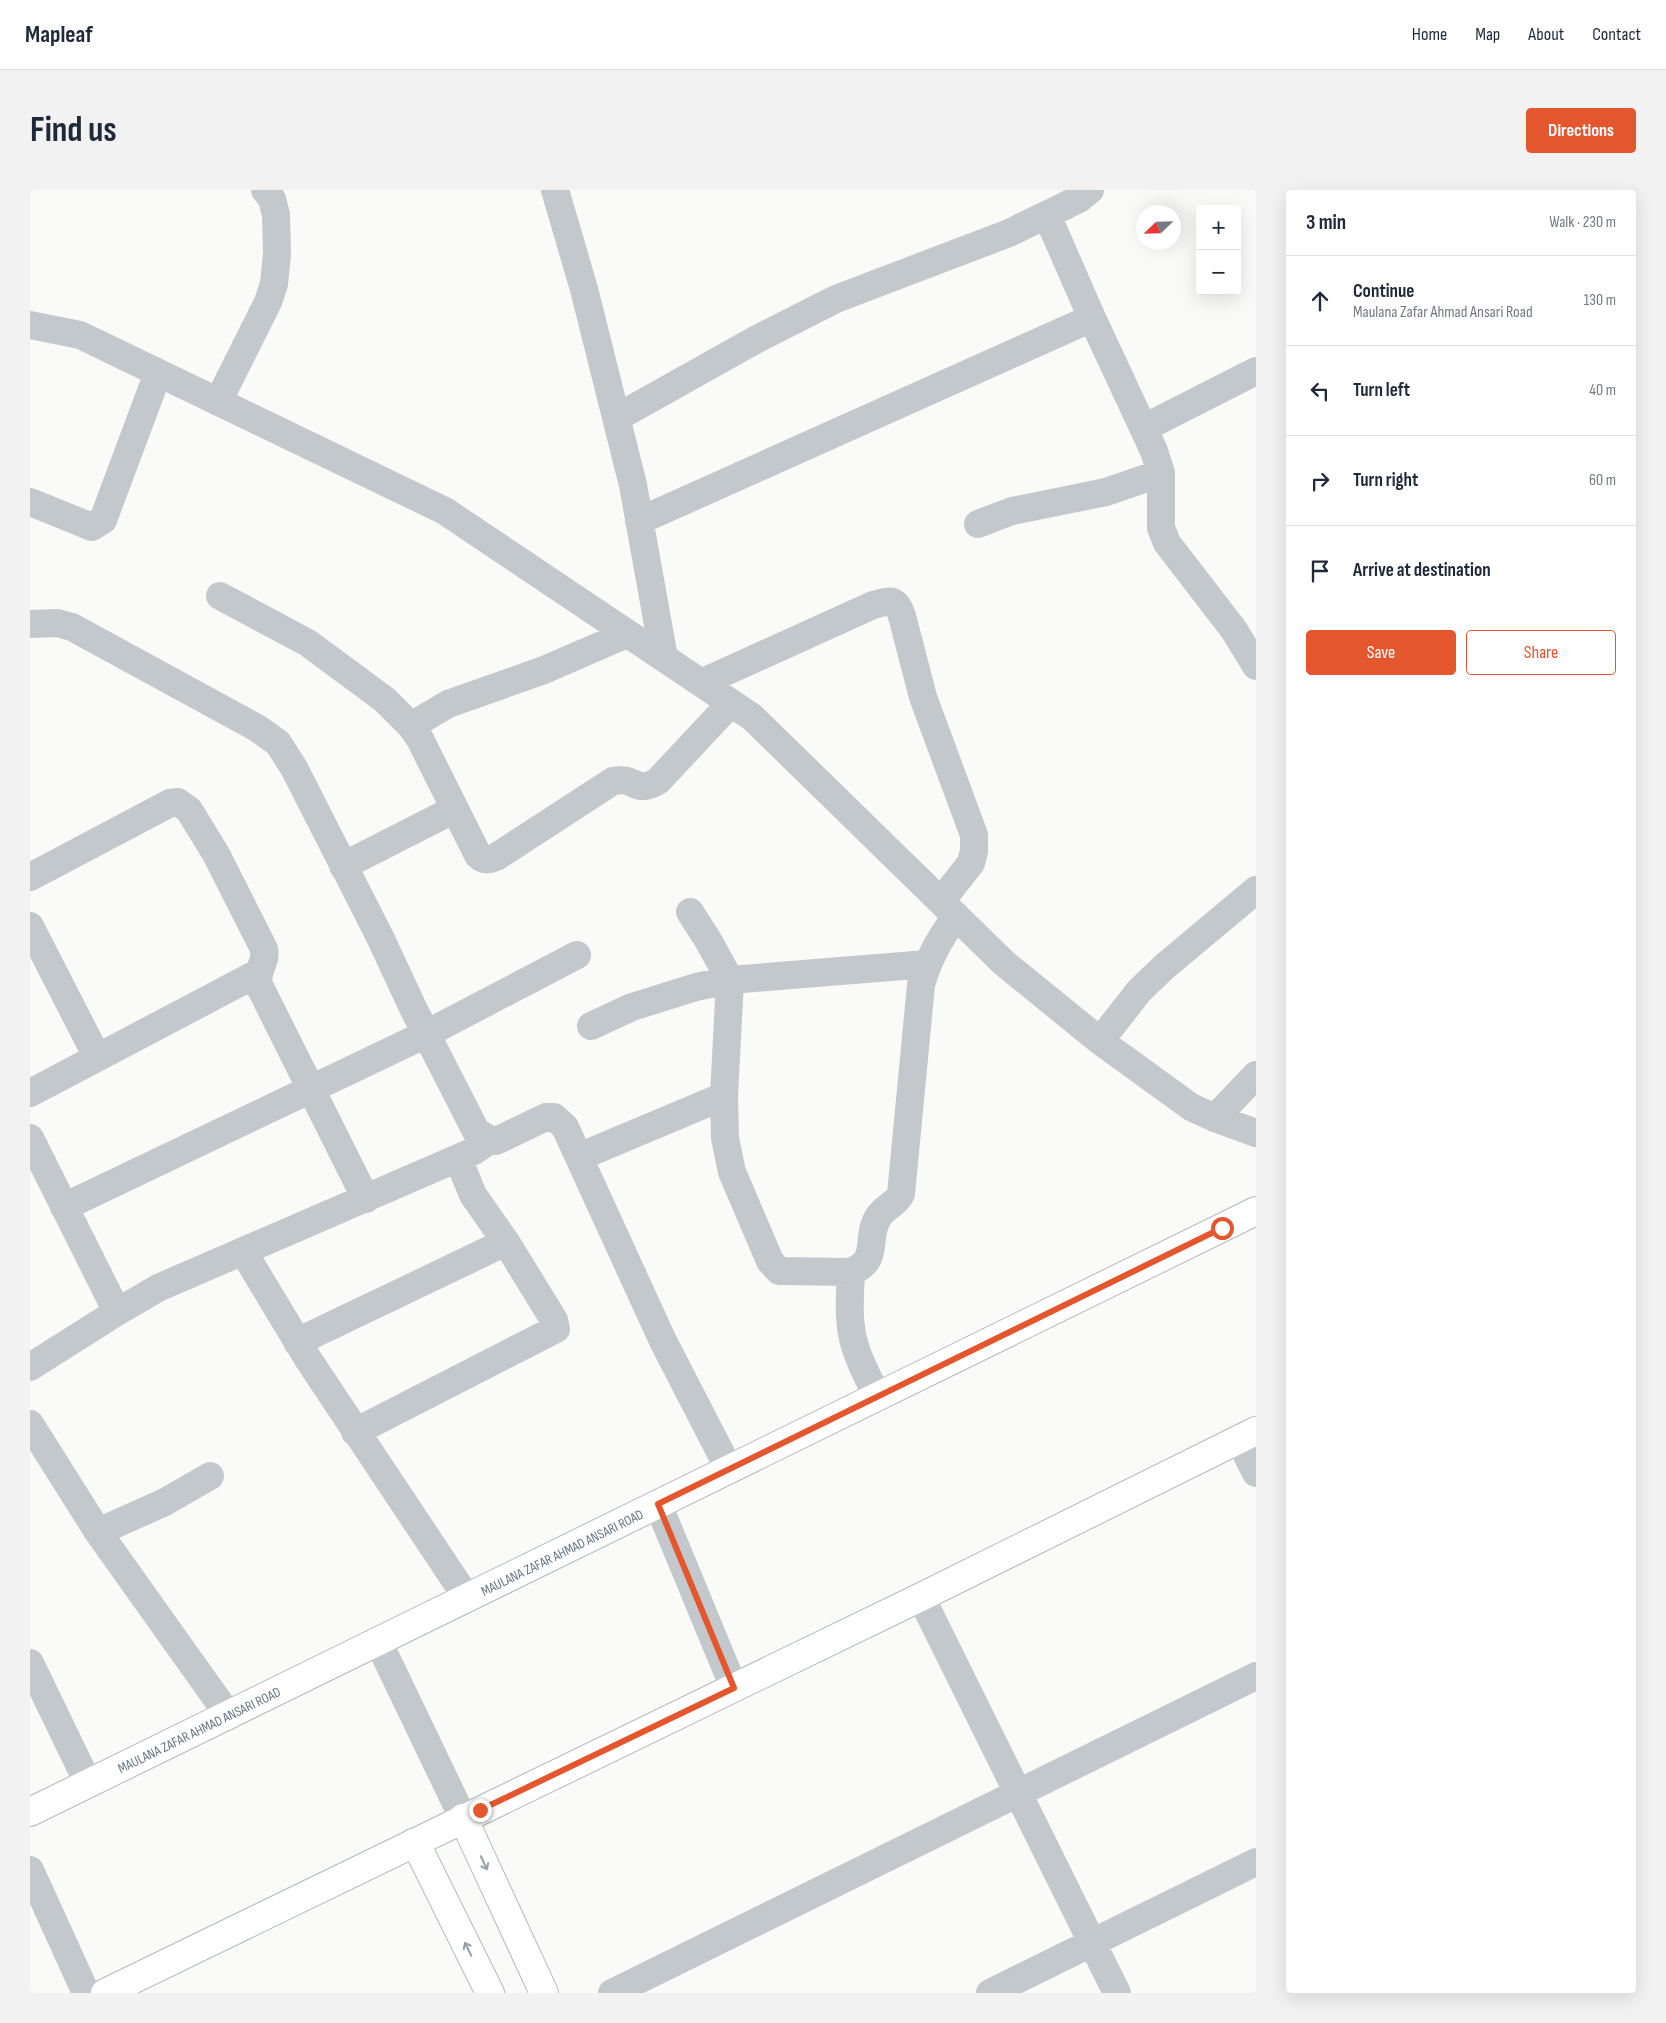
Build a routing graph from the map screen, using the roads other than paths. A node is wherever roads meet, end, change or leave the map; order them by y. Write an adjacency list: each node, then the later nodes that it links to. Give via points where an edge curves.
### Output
1 (265, 190): 9 (street, via 272,199 276,215 274,284)
2 (555, 190): 10 (street)
3 (1090, 190): 4 (street)
4 (1047, 214): 5 (street); 10 (street, via 1009,233 836,299)
5 (1092, 318): 11 (street); 14 (street)
6 (30, 325): 8 (street, via 80,335)
7 (1256, 371): 11 (street)
8 (158, 373): 9 (street); 13 (street, via 103,520 92,527)
9 (218, 402): 18 (street, via 445,511)
10 (616, 418): 14 (street)
11 (1144, 428): 12 (street)
12 (1161, 473): 15 (street, via 1106,492 1012,512); 20 (street, via 1161,528 1167,543 1234,630)
13 (30, 502)
14 (639, 521): 19 (street)
15 (978, 524)
16 (220, 596): 23 (street, via 308,643 385,700)
17 (30, 624): 25 (street, via 57,623 72,627 278,743)
18 (627, 634): 19 (street); 23 (street, via 544,670 448,704)
19 (664, 658): 21 (street)
20 (1256, 666)
21 (701, 683): 22 (street); 28 (street, via 874,605 895,602 902,616 923,697 974,835 971,863)
22 (731, 703): 24 (street, via 658,781 642,787 625,780 613,782 496,857 488,860 478,855); 28 (street, via 752,717)
23 (411, 726): 24 (street)
24 (455, 809): 25 (street)
25 (343, 866): 36 (street)
26 (30, 876): 33 (street, via 170,803 178,802 189,810 216,854 264,949 265,957)
27 (1256, 890): 37 (street, via 1139,991)
28 (948, 908): 32 (street); 37 (street, via 1004,962)
29 (690, 912): 34 (street)
30 (30, 926): 38 (street)
31 (577, 955): 36 (street)
32 (927, 964): 34 (street); 54 (street, via 921,985 901,1194 878,1216 867,1262)
33 (258, 972): 38 (street); 40 (street, via 258,985)
34 (730, 980): 35 (street, via 632,1007); 42 (street)
35 (591, 1026)
36 (426, 1034): 40 (street); 46 (street, via 476,1131)
37 (1100, 1041): 43 (street, via 1191,1107)
38 (97, 1057): 41 (street)
39 (1256, 1075): 43 (street)
40 (311, 1089): 49 (street); 50 (street)
41 (30, 1093)
42 (724, 1096): 47 (street); 54 (street, via 725,1138 732,1172 774,1267 779,1271)
43 (1215, 1118): 44 (street)
44 (1256, 1133)
45 (30, 1138): 50 (street)
46 (490, 1140): 47 (street, via 496,1141 546,1117 554,1117 565,1127); 48 (street)
47 (578, 1157): 62 (street, via 663,1341)
48 (458, 1158): 49 (street); 52 (street, via 474,1195)
49 (366, 1199): 53 (street)
50 (64, 1207): 55 (street)
51 (1256, 1211): 58 (street, MAULANA ZAFAR AHMAD ANSARI ROAD)
52 (506, 1242): 56 (street); 60 (street, via 554,1320 556,1329)
53 (243, 1251): 55 (street, via 158,1288); 56 (street)
54 (851, 1272): 58 (street, via 849,1311 853,1339)
55 (116, 1312): 57 (street)
56 (298, 1342): 60 (street)
57 (30, 1367)
58 (878, 1397): 62 (street, MAULANA ZAFAR AHMAD ANSARI ROAD)
59 (30, 1424): 66 (street)
60 (355, 1432): 68 (street)
61 (1248, 1435): 63 (street); 67 (street)
62 (729, 1469): 65 (street, MAULANA ZAFAR AHMAD ANSARI ROAD)
63 (1256, 1473)
64 (210, 1476): 66 (street, via 165,1502)
65 (658, 1504): 68 (street, MAULANA ZAFAR AHMAD ANSARI ROAD); 72 (street)
66 (98, 1532): 73 (street)
67 (921, 1597): 72 (street); 75 (street)
68 (467, 1598): 69 (street, MAULANA ZAFAR AHMAD ANSARI ROAD)
69 (378, 1642): 73 (street, MAULANA ZAFAR AHMAD ANSARI ROAD); 77 (street)
70 (30, 1664): 74 (street)
71 (1256, 1676): 75 (street)
72 (734, 1688): 77 (street)
73 (229, 1716): 74 (street, MAULANA ZAFAR AHMAD ANSARI ROAD)
74 (88, 1783): 76 (street, MAULANA ZAFAR AHMAD ANSARI ROAD)
75 (1018, 1793): 81 (street); 86 (street)
76 (30, 1812)
77 (463, 1818): 78 (street); 85 (street, one-way to 85)
78 (415, 1842): 83 (street); 84 (street, one-way to 78)
79 (1256, 1862): 81 (street)
80 (30, 1870): 82 (street)
81 (1092, 1943): 87 (street); 88 (street)
82 (86, 1993)
83 (105, 1993)
84 (490, 1993)
85 (544, 1993)
86 (612, 1993)
87 (990, 1993)
88 (1117, 1993)

